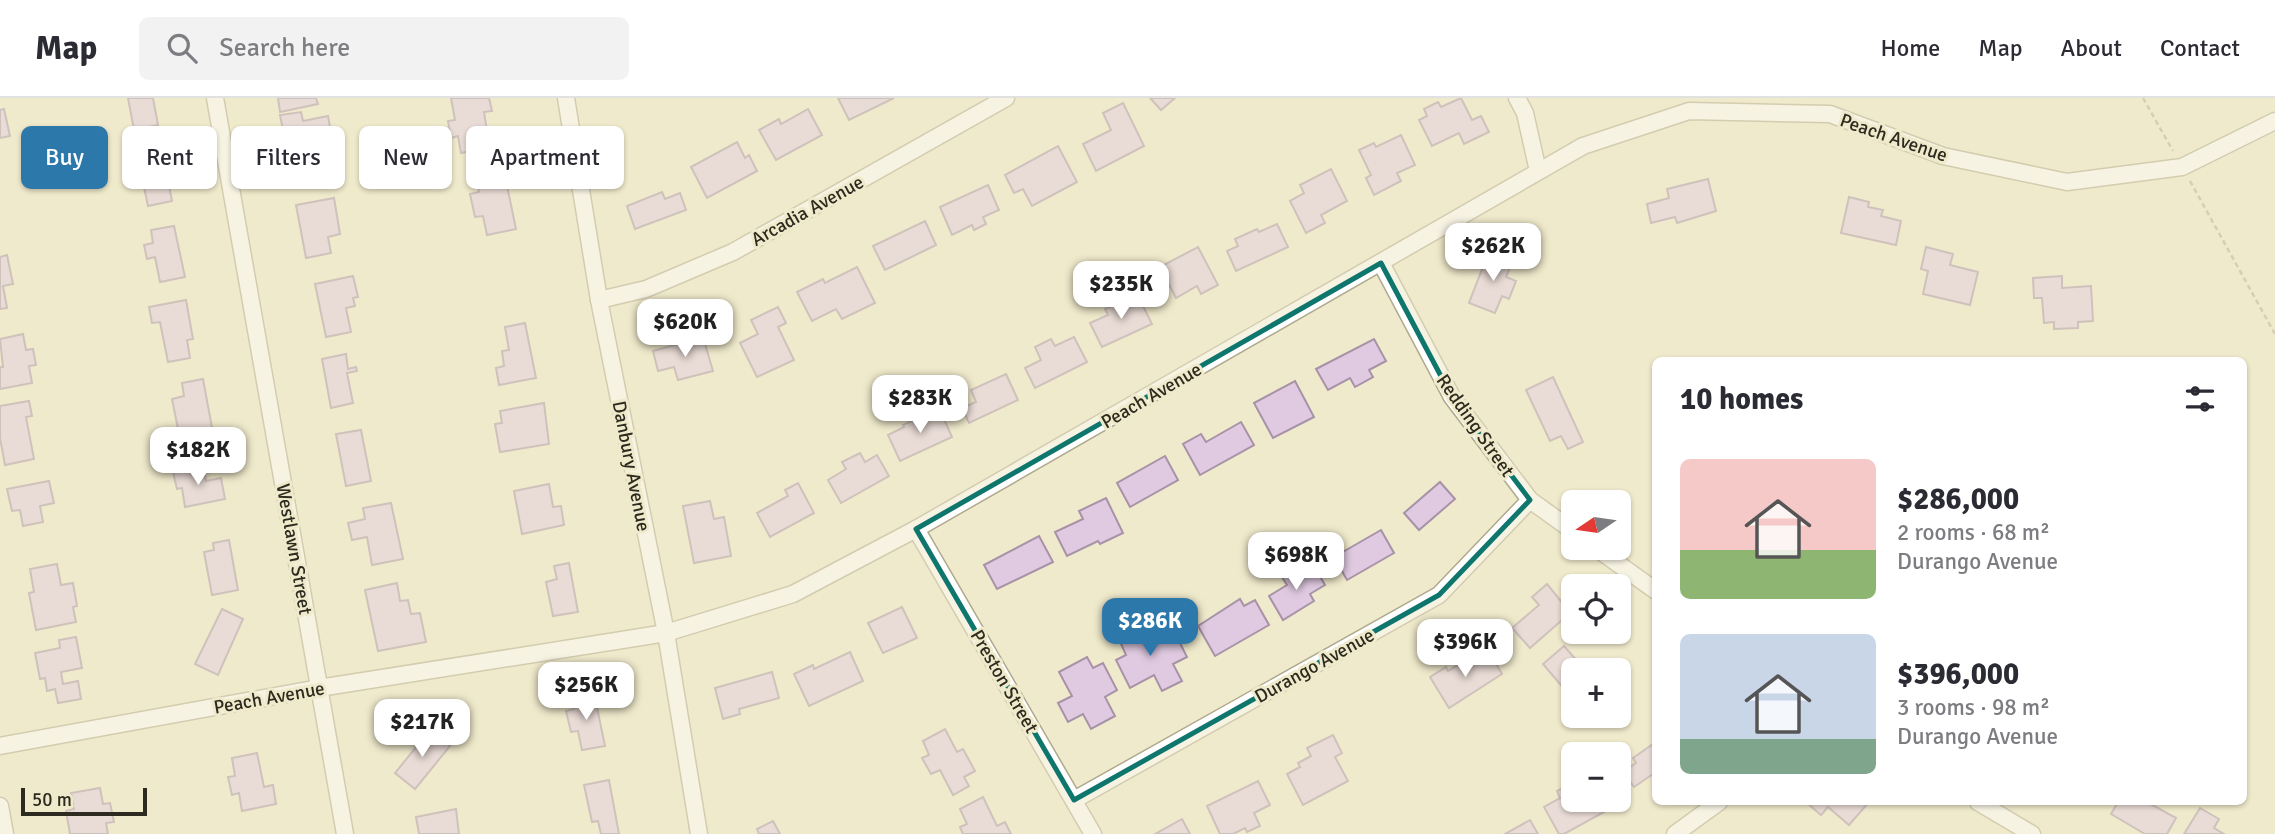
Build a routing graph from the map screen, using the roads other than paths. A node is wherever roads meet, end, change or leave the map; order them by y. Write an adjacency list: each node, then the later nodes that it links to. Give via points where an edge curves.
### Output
1 (215, 98): 15 (street, Westlawn Street)
2 (566, 98): 8 (street, Danbury Avenue)
3 (1006, 98): 8 (street, Arcadia Avenue, via 733,252 646,289)
4 (1517, 98): 6 (street, via 1525,113)
5 (2275, 121): 6 (street, Peach Avenue, via 2182,167 2067,182 1943,156 1830,114 1689,111 1583,146)
6 (1538, 171): 7 (street, Peach Avenue)
7 (1381, 263): 9 (street, Redding Street, via 1452,397); 11 (street, Peach Avenue)
8 (598, 300): 14 (street, Danbury Avenue)
9 (1530, 500): 10 (street, Redding Street); 17 (street, Durango Avenue, via 1439,595)
10 (1561, 522)
11 (916, 529): 14 (street, Peach Avenue, via 793,594); 17 (street, Preston Street)
12 (1613, 560): 13 (street)
13 (1652, 587)
14 (666, 633): 15 (street, Peach Avenue); 23 (street, Danbury Avenue)
15 (319, 688): 16 (street, Peach Avenue); 22 (street, Westlawn Street)
16 (0, 746)
17 (1074, 800): 24 (street, Preston Street)
18 (1715, 805): 25 (street)
19 (1983, 805): 26 (street)
20 (0, 806): 21 (street)
21 (5, 834)
22 (345, 834)
23 (699, 834)
24 (1093, 834)
25 (1675, 834)
26 (2032, 834)

